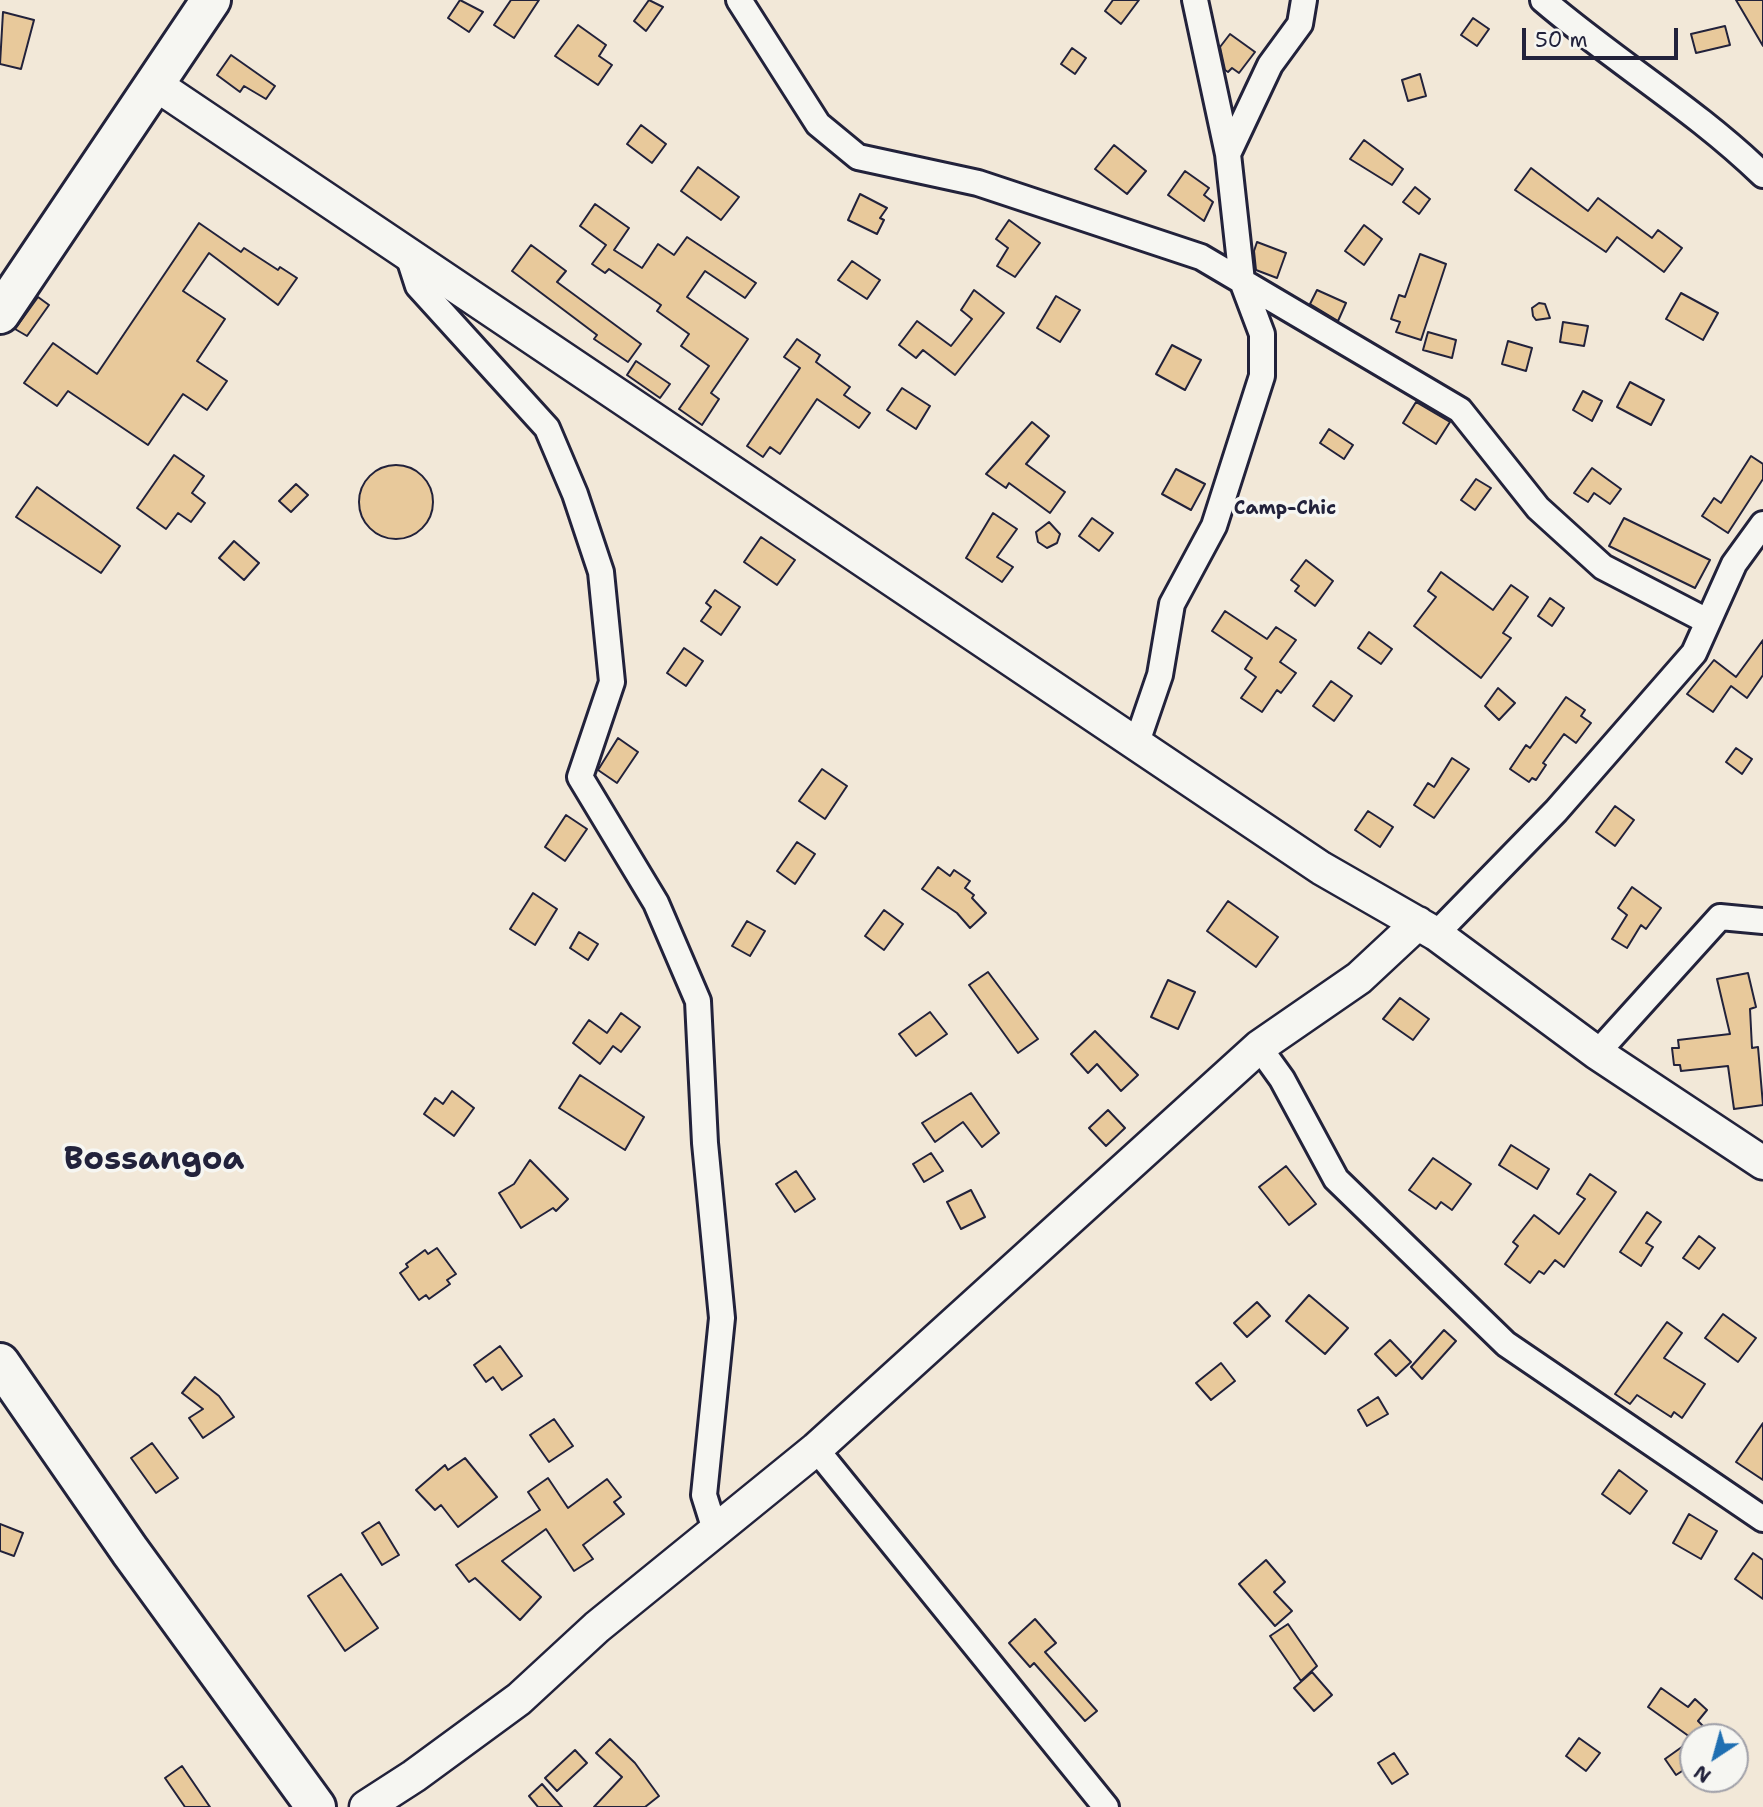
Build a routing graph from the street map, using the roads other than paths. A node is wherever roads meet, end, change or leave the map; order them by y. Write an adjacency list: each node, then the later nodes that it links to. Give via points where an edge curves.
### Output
1 (211, 0): 6 (main road)
2 (738, 0): 10 (street, via 818,124 858,158 978,183 1201,257)
3 (1195, 0): 7 (street)
4 (1304, 0): 7 (street, via 1300,24 1270,65)
5 (1543, 0): 8 (street, via 1621,64 1685,108)
6 (155, 84): 9 (street); 11 (main road)
7 (1228, 154): 10 (street)
8 (1763, 175)
9 (408, 255): 14 (street); 23 (street, via 418,286 547,428 601,572 612,682 580,777 656,902 698,1001 705,1143 722,1318 704,1495)
10 (1242, 281): 13 (street, via 1460,410 1538,508 1603,567); 14 (street, via 1262,334 1262,376 1214,526 1172,604 1160,675)
11 (0, 314)
12 (1763, 524): 13 (street, via 1734,564)
13 (1707, 621): 16 (street, via 1694,653 1516,855)
14 (1136, 745): 16 (street, via 1321,868)
15 (1763, 921): 18 (street, via 1720,917)
16 (1427, 929): 17 (street); 18 (street)
17 (1259, 1047): 21 (street); 22 (street, via 1282,1079 1336,1179 1506,1343)
18 (1597, 1053): 19 (street)
19 (1763, 1163)
20 (0, 1363): 24 (main road)
21 (816, 1448): 23 (street); 26 (street)
22 (1763, 1518)
23 (715, 1530): 25 (street, via 597,1627 519,1699)
24 (316, 1807)
25 (366, 1807)
26 (1106, 1807)

